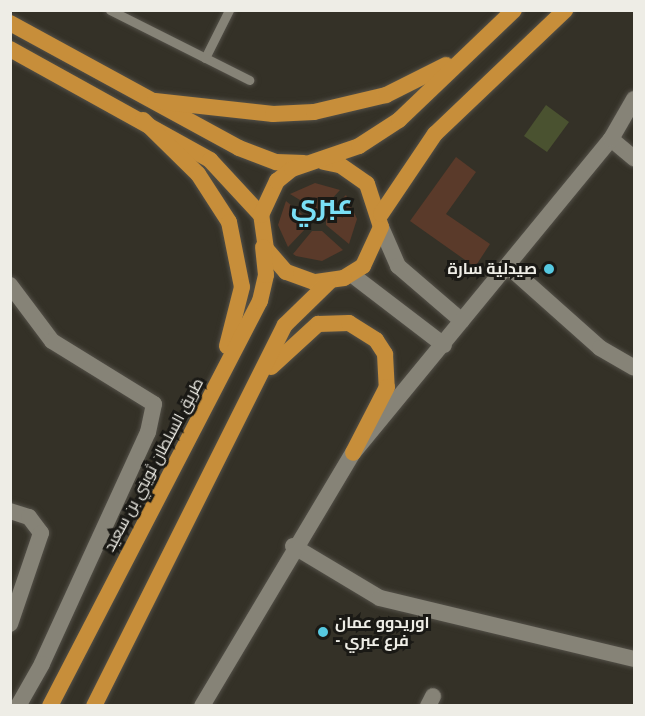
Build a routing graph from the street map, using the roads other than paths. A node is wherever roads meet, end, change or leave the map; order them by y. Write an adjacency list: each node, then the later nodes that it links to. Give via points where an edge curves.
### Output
1 (110, 10): 8 (lane)
2 (229, 10): 8 (lane)
3 (514, 10): 6 (highway)
4 (565, 10): 17 (highway, via 435,134)
5 (10, 23): 11 (highway)
6 (499, 24): 11 (highway, via 424,79 355,104 273,114); 15 (highway, via 399,120)
7 (10, 49): 12 (highway)
8 (205, 58): 9 (lane)
9 (249, 80)
10 (634, 99): 13 (street)
11 (155, 101): 15 (highway, via 253,154 276,162)
12 (143, 120): 16 (highway, via 223,170); 27 (highway, via 210,189 236,244 242,287 235,327)
13 (611, 139): 14 (street); 19 (street)
14 (634, 158)
15 (317, 162): 16 (highway, via 277,181); 17 (highway, via 361,178)
16 (261, 215): 18 (highway)
17 (381, 221): 20 (highway, via 372,255); 23 (street, via 398,266)
18 (261, 235): 21 (highway, via 286,272); 27 (highway, طريق السلطان ثويني بن سعيد, via 266,275 260,301)
19 (508, 266): 23 (street); 25 (street, via 600,348)
20 (351, 274): 21 (highway); 24 (street)
21 (329, 282): 26 (highway, via 285,325)
22 (10, 285): 33 (street, via 52,341 154,404 143,443 42,664)
23 (462, 321): 24 (street)
24 (444, 345): 28 (street)
25 (634, 368)
26 (253, 388): 28 (highway, via 293,342 318,324 349,323 364,329 385,354 387,387); 35 (highway)
27 (200, 415): 34 (highway, طريق السلطان ثويني بن سعيد)
28 (353, 453): 30 (street)
29 (10, 511): 31 (street, via 29,517 41,533)
30 (293, 546): 32 (street, via 380,598); 36 (street)
31 (10, 624)
32 (634, 659)
33 (18, 705)
34 (50, 705)
35 (94, 705)
36 (202, 705)

